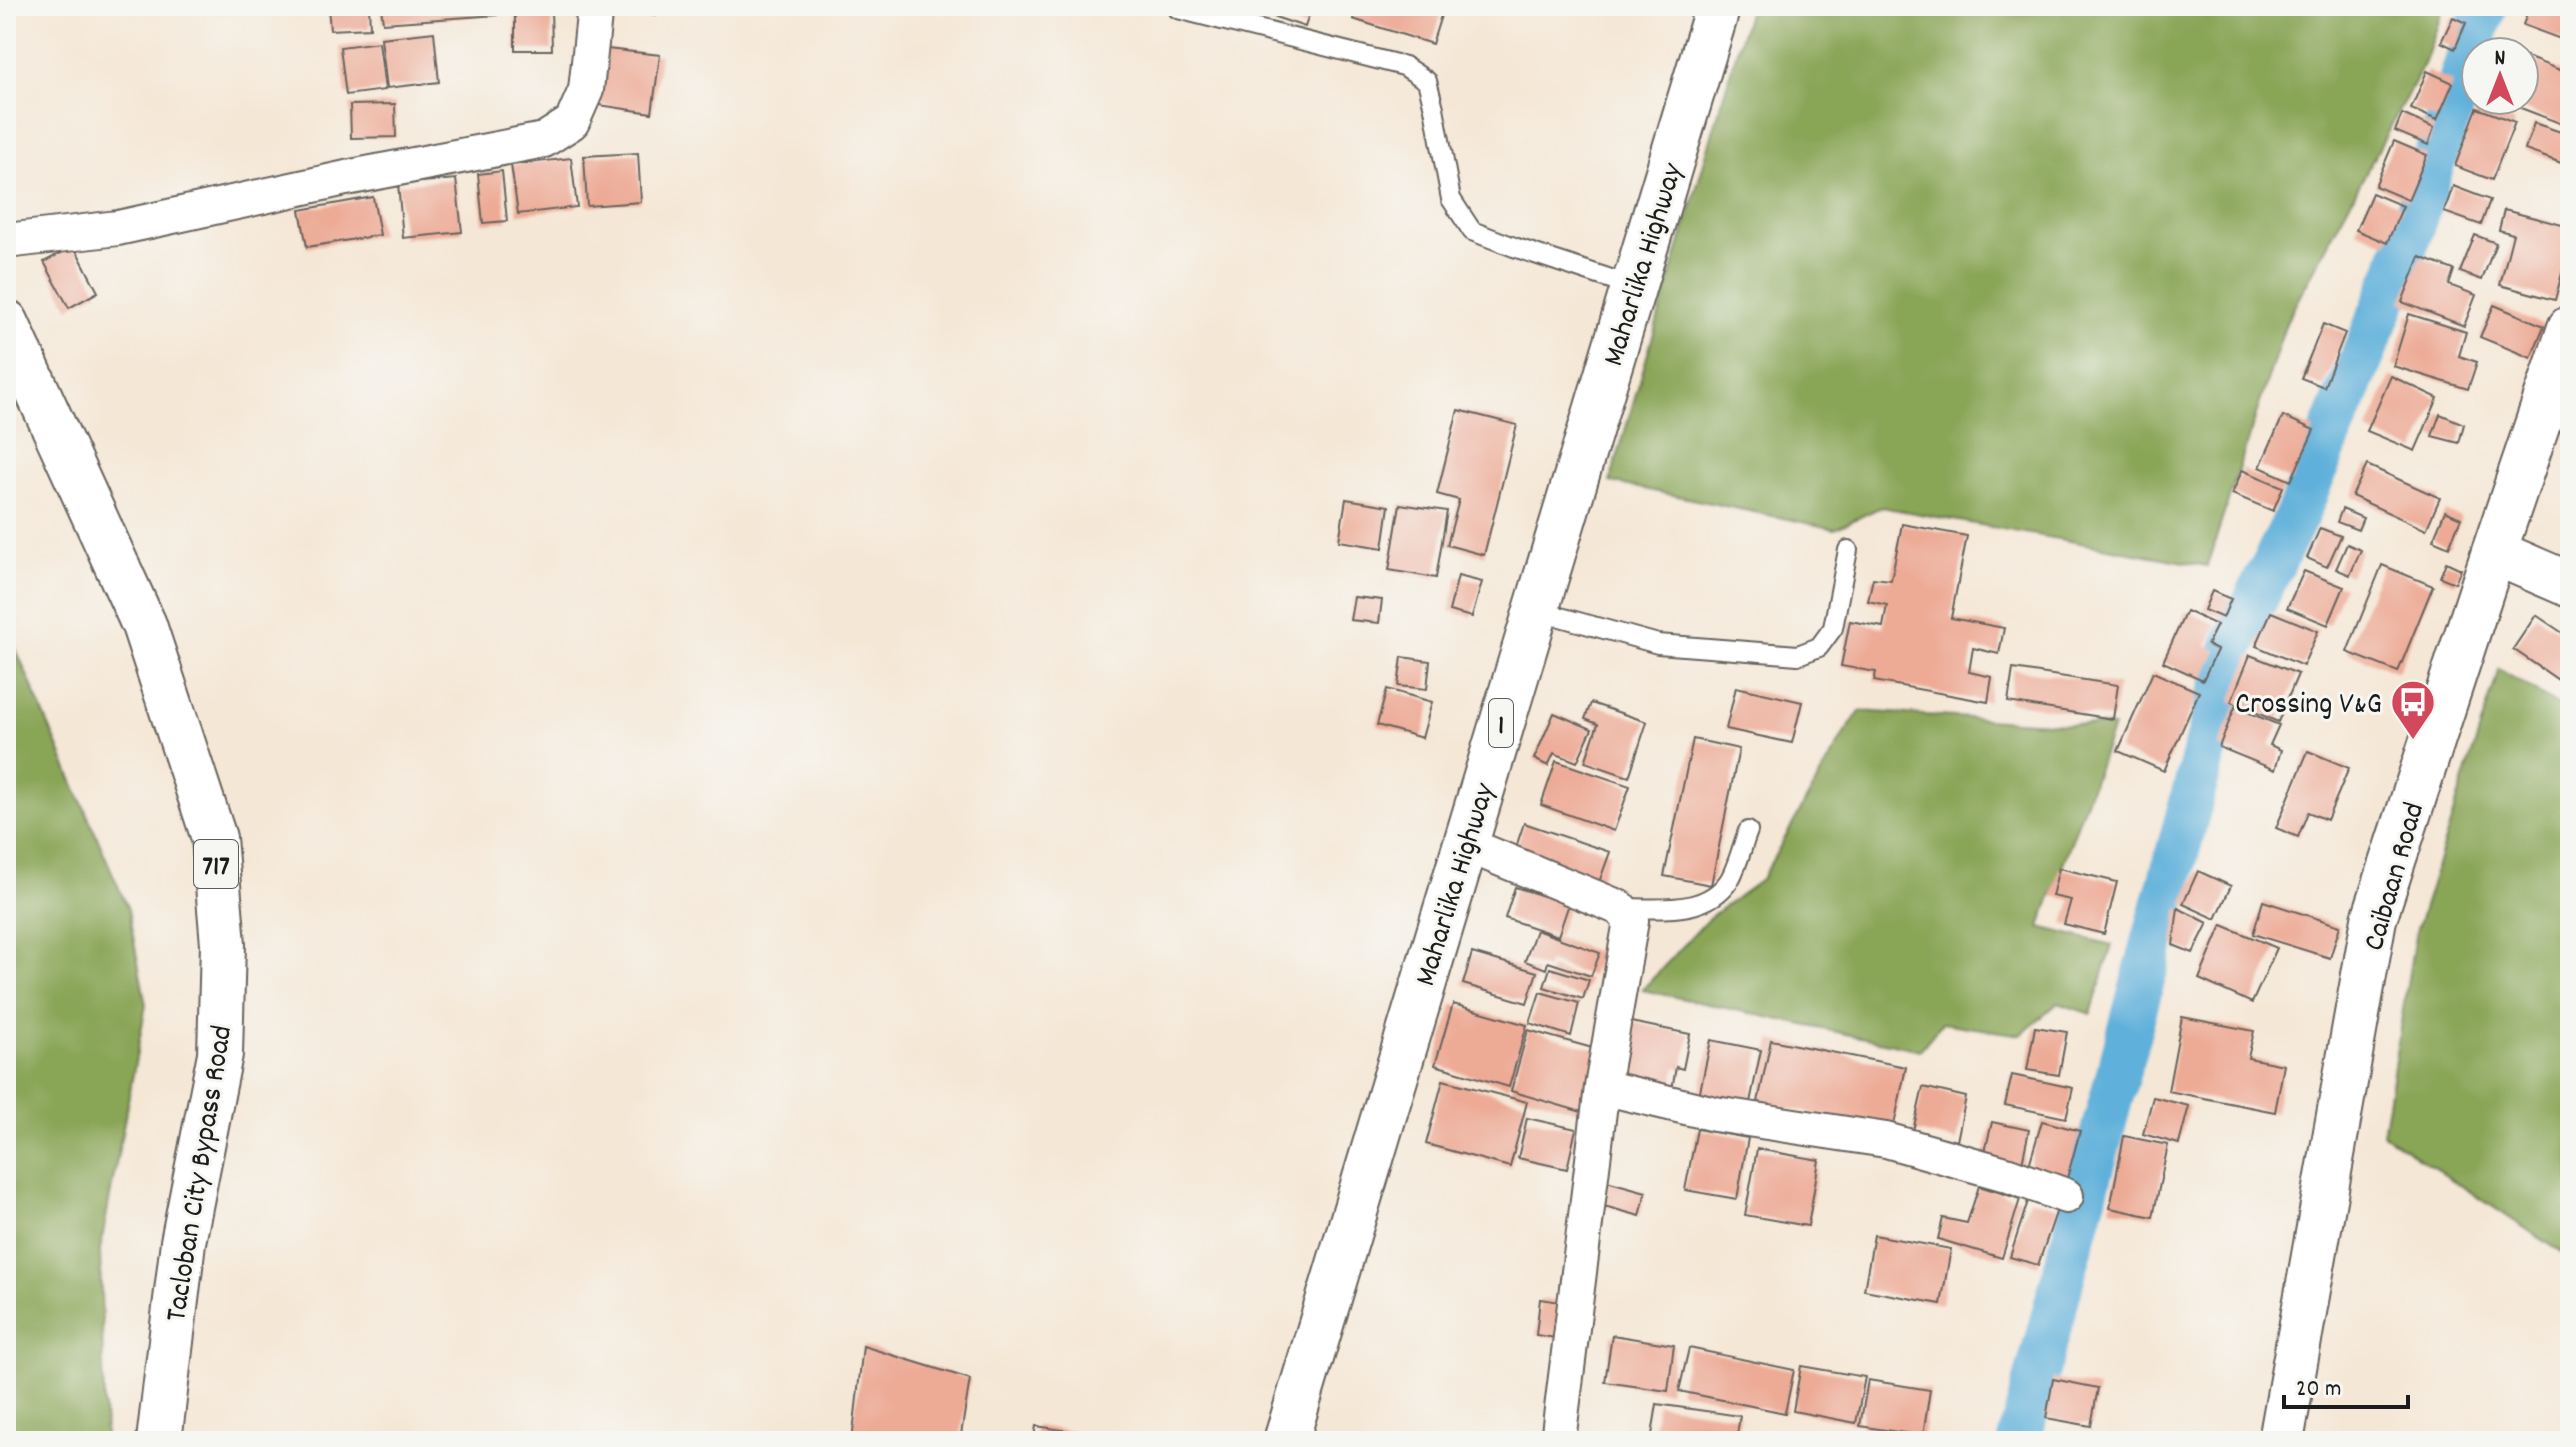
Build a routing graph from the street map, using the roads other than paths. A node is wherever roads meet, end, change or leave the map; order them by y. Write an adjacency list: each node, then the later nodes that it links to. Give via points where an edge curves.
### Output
1 (595, 6): 4 (street, via 586,90 572,122 544,140 118,228)
2 (1718, 6): 5 (main road, Maharlika Highway / 1)
3 (1178, 9): 5 (lane, via 1404,66 1427,81 1451,199 1472,231)
4 (6, 241)
5 (1635, 287): 11 (main road, Maharlika Highway / 1)
6 (6, 322): 17 (main road, Tacloban City Bypass Road / 717, via 144,625 214,838 223,944 220,1054 183,1242)
7 (2570, 328): 9 (main road, Caibaan Road)
8 (1848, 550): 11 (lane, via 1833,628 1819,647 1798,655 1658,644)
9 (2494, 552): 10 (main road); 20 (main road, Caibaan Road, via 2374,919)
10 (2570, 585)
11 (1535, 610): 13 (main road, Maharlika Highway / 1)
12 (1748, 831): 14 (lane, via 1730,879 1710,898 1684,908)
13 (1465, 844): 14 (street); 18 (main road, Maharlika Highway / 1)
14 (1620, 908): 15 (street, via 1631,921)
15 (1602, 1087): 16 (street, via 1715,1114 1886,1140); 19 (street)
16 (2066, 1196)
17 (159, 1441)
18 (1286, 1441)
19 (1558, 1441)
20 (2281, 1441)

